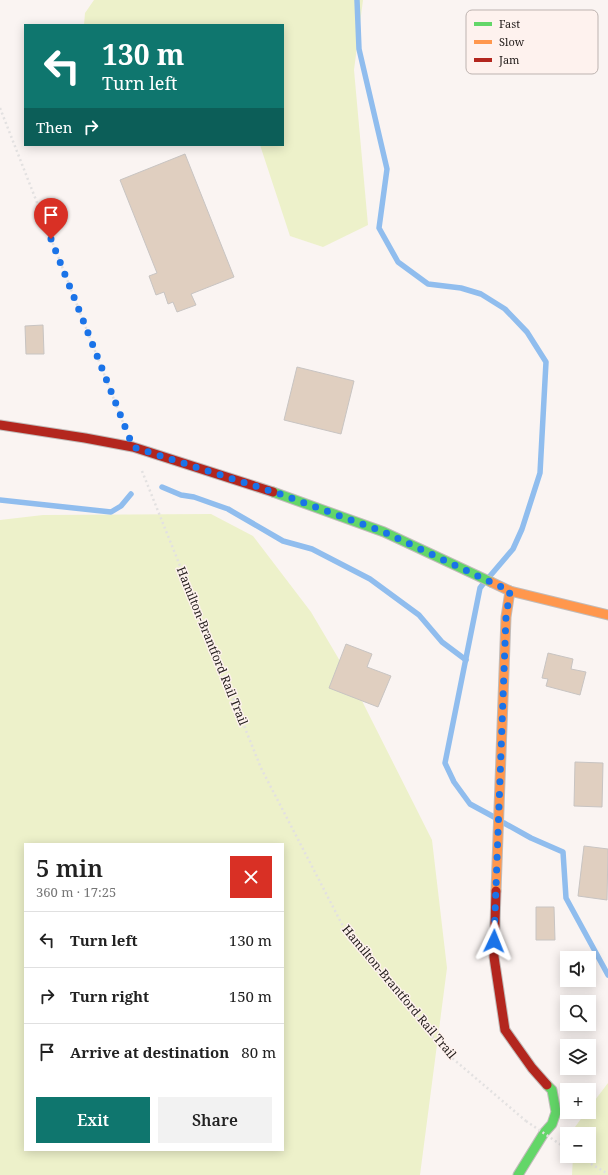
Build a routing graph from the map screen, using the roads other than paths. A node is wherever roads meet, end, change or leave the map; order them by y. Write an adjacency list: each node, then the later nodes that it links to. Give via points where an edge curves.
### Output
1 (0, 426): 2 (street, via 133,447 280,494 384,532)
2 (510, 591): 3 (street); 4 (street, via 506,617 494,956 506,1030 532,1068 552,1090 556,1112 552,1124)
3 (608, 614)
4 (518, 1175)

